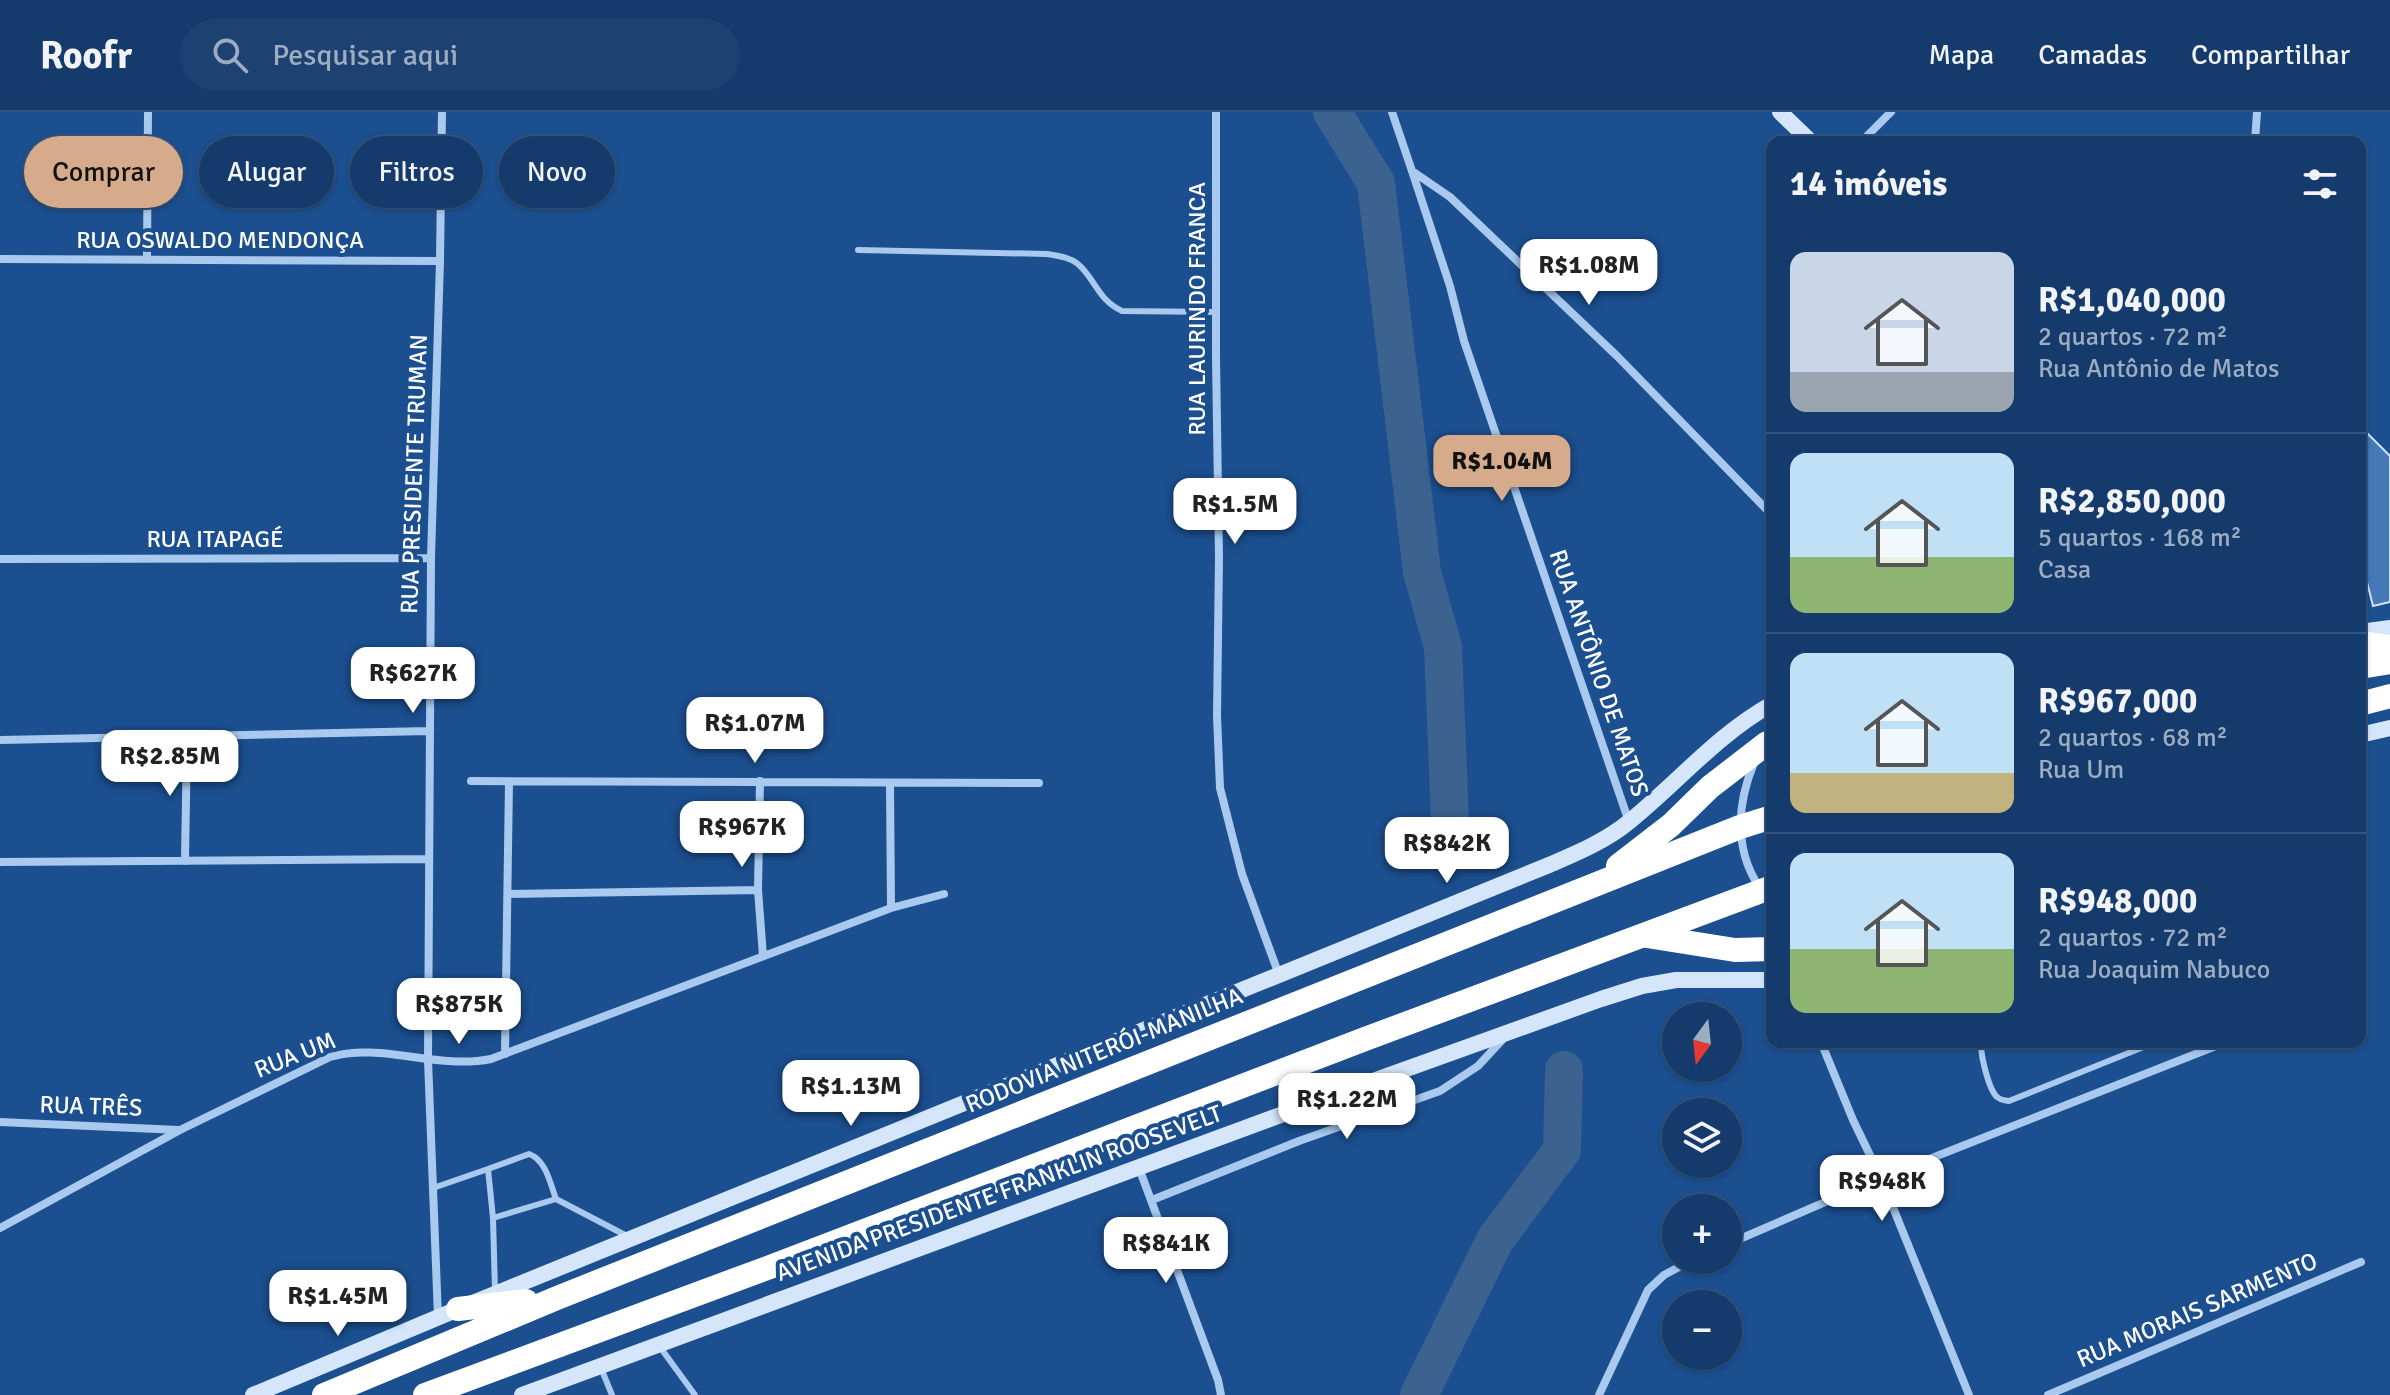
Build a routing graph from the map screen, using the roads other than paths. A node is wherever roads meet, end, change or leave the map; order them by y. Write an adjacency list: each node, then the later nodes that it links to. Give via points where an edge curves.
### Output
1 (148, 112): 14 (street)
2 (442, 112): 15 (street, RUA PRESIDENTE TRUMAN)
3 (1216, 112): 16 (street, RUA LAURINDO FRANCA)
4 (1392, 112): 11 (street, RUA ANTÔNIO DE MATOS)
5 (1780, 112): 8 (street)
6 (1891, 112): 9 (street)
7 (2257, 112): 10 (street)
8 (1805, 136)
9 (1867, 136)
10 (2255, 136)
11 (1412, 171): 17 (street, via 1450,197 1549,291); 42 (street, RUA ANTÔNIO DE MATOS, via 1464,341)
12 (858, 250): 16 (lane, via 1047,254 1078,265 1109,305 1122,311)
13 (0, 259): 14 (street, RUA OSWALDO MENDONÇA)
14 (147, 260): 15 (street, RUA OSWALDO MENDONÇA)
15 (440, 261): 18 (street, RUA PRESIDENTE TRUMAN)
16 (1216, 312): 57 (street, RUA LAURINDO FRANCA, via 1220,788 1242,874)
17 (1766, 509)
18 (431, 558): 19 (street, RUA ITAPAGÉ); 30 (street, RUA PRESIDENTE TRUMAN)
19 (0, 559)
20 (2390, 628): 21 (street)
21 (2366, 631)
22 (2366, 644): 23 (highway)
23 (2390, 647)
24 (2390, 662): 25 (highway)
25 (2366, 666)
26 (2390, 696): 27 (highway)
27 (2366, 702)
28 (1766, 707): 42 (street)
29 (2390, 728): 31 (street)
30 (429, 731): 32 (street); 44 (street, RUA PRESIDENTE TRUMAN)
31 (2366, 734)
32 (187, 736): 33 (street); 45 (street)
33 (0, 740)
34 (1766, 743): 47 (highway)
35 (1766, 745): 43 (street, via 1746,783)
36 (471, 781): 38 (street)
37 (760, 781): 38 (street); 40 (street); 48 (street)
38 (509, 782): 50 (street)
39 (1039, 783): 40 (street)
40 (890, 784): 53 (street)
41 (1766, 819): 43 (highway, RODOVIA NITERÓI-MANILHA)
42 (1629, 822): 57 (street, via 1549,865)
43 (1740, 827): 47 (highway, RODOVIA NITERÓI-MANILHA); 49 (street, via 1748,865)
44 (429, 859): 45 (street); 65 (street, RUA PRESIDENTE TRUMAN)
45 (185, 861): 46 (street)
46 (0, 862)
47 (1594, 885): 81 (highway, RODOVIA NITERÓI-MANILHA)
48 (758, 890): 50 (street); 56 (street)
49 (1766, 891)
50 (508, 894): 64 (street)
51 (944, 894): 53 (street, RUA UM)
52 (1766, 895): 54 (highway)
53 (891, 908): 56 (street, RUA UM)
54 (1645, 936): 55 (highway, via 1735,950); 87 (highway)
55 (1766, 949)
56 (763, 956): 64 (street, RUA UM)
57 (1279, 975): 77 (street)
58 (1766, 980): 59 (street, AVENIDA PRESIDENTE FRANKLIN ROOSEVELT, via 1676,980 1642,986)
59 (1509, 1033): 68 (street, AVENIDA PRESIDENTE FRANKLIN ROOSEVELT); 73 (street, via 1478,1066 1440,1091)
60 (1823, 1048): 70 (street)
61 (1980, 1048): 62 (lane, via 1994,1095 2009,1101)
62 (2141, 1048)
63 (2211, 1048): 70 (street)
64 (505, 1054): 65 (street, RUA UM, via 473,1062)
65 (428, 1060): 67 (street, RUA UM, via 344,1053); 71 (street, RUA PRESIDENTE TRUMAN)
66 (0, 1122): 67 (street, RUA TRÊS)
67 (180, 1130): 75 (street, RUA UM)
68 (1139, 1168): 73 (street); 83 (street, AVENIDA PRESIDENTE FRANKLIN ROOSEVELT)
69 (488, 1169): 71 (lane); 72 (lane, via 535,1156); 74 (lane)
70 (1881, 1178): 76 (street); 93 (street)
71 (433, 1188): 82 (street, RUA PRESIDENTE TRUMAN)
72 (556, 1199): 74 (lane); 77 (lane)
73 (1152, 1200): 91 (street)
74 (493, 1218): 80 (lane)
75 (0, 1228)
76 (1742, 1238)
77 (632, 1239): 80 (street)
78 (2361, 1262): 94 (street, RUA MORAIS SARMENTO)
79 (1666, 1274): 92 (street, via 1648,1290)
80 (495, 1294): 82 (street)
81 (557, 1298): 82 (highway); 86 (highway, RODOVIA NITERÓI-MANILHA)
82 (448, 1313): 85 (street)
83 (658, 1344): 84 (street, AVENIDA PRESIDENTE FRANKLIN ROOSEVELT); 90 (lane)
84 (600, 1365): 88 (street, AVENIDA PRESIDENTE FRANKLIN ROOSEVELT); 89 (lane)
85 (253, 1395)
86 (324, 1395)
87 (425, 1395)
88 (522, 1395)
89 (612, 1395)
90 (695, 1395)
91 (1221, 1395)
92 (1599, 1395)
93 (1969, 1395)
94 (2048, 1395)

